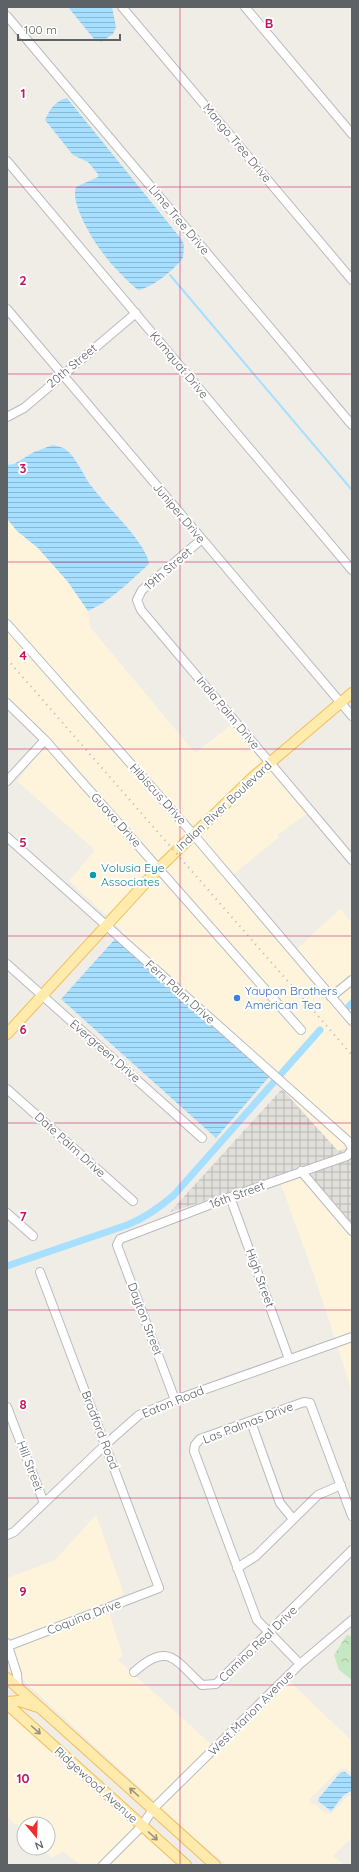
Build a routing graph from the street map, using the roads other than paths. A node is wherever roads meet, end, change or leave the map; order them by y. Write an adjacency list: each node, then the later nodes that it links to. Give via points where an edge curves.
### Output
1 (122, 7): 6 (street, Mango Tree Drive)
2 (245, 7): 4 (street)
3 (7, 16): 11 (street, Lime Tree Drive)
4 (352, 134)
5 (7, 160): 8 (street, Kumquat Drive)
6 (352, 280)
7 (7, 309): 9 (street, Juniper Drive)
8 (136, 313): 9 (street, 20th Street); 13 (street, Kumquat Drive)
9 (62, 375): 10 (street, 20th Street, via 24,408); 12 (street, Juniper Drive)
10 (7, 417)
11 (352, 425)
12 (202, 540): 14 (street, 19th Street, via 142,590); 18 (street, Juniper Drive)
13 (352, 570)
14 (137, 600): 21 (street, India Palm Drive, via 141,610)
15 (7, 624): 23 (street, Hibiscus Drive)
16 (352, 693): 18 (main road, Indian River Boulevard)
17 (7, 703): 20 (street, Guava Drive)
18 (340, 703): 19 (street, Juniper Drive); 21 (main road, Indian River Boulevard)
19 (352, 716)
20 (45, 740): 22 (street); 26 (street, Guava Drive)
21 (270, 763): 23 (main road, Indian River Boulevard); 25 (street, India Palm Drive)
22 (7, 781)
23 (193, 834): 26 (main road, Indian River Boulevard); 31 (street, Hibiscus Drive)
24 (7, 837): 27 (street, Fern Palm Drive)
25 (352, 860)
26 (159, 868): 27 (main road, Indian River Boulevard); 33 (street, Guava Drive)
27 (106, 926): 30 (main road, Indian River Boulevard); 37 (street, Fern Palm Drive, via 348,1141)
28 (7, 964): 30 (street, Evergreen Drive)
29 (352, 980): 31 (street)
30 (42, 996): 34 (main road, Indian River Boulevard); 36 (street, Evergreen Drive)
31 (331, 998): 32 (street, Hibiscus Drive)
32 (352, 1021)
33 (301, 1030)
34 (7, 1034)
35 (7, 1089): 40 (street, Date Palm Drive)
36 (202, 1138)
37 (352, 1149): 38 (street, 16th Street, via 347,1156)
38 (301, 1171): 39 (street, 16th Street); 42 (street)
39 (230, 1197): 44 (street, 16th Street); 47 (street, High Street)
40 (133, 1201)
41 (7, 1213): 43 (street)
42 (352, 1231)
43 (33, 1236)
44 (120, 1239): 48 (street, Dayton Street, via 117,1245)
45 (40, 1272): 51 (street, Bradford Road)
46 (352, 1337): 47 (street, Eaton Road)
47 (289, 1359): 48 (street, Eaton Road)
48 (176, 1400): 51 (street, Eaton Road, via 139,1415)
49 (7, 1407): 53 (street, Hill Street)
50 (251, 1422): 52 (street, Las Palmas Drive, via 304,1402 310,1403); 55 (street, via 280,1503); 58 (street, Las Palmas Drive, via 200,1439 195,1444 194,1451)
51 (106, 1444): 53 (street, Eaton Road); 59 (street, Bradford Road)
52 (341, 1485): 54 (street, Las Palmas Drive); 55 (street, via 318,1495)
53 (44, 1503): 56 (street, Eaton Road, via 14,1532)
54 (352, 1516)
55 (293, 1519): 58 (street, via 256,1556)
56 (7, 1535)
57 (352, 1550): 61 (street, Camino Real Drive)
58 (237, 1568): 61 (street, Las Palmas Drive, via 257,1620)
59 (159, 1588): 62 (street, Coquina Drive)
60 (352, 1620): 63 (street, West Marion Avenue)
61 (268, 1633): 63 (street, Las Palmas Drive); 64 (street, Camino Real Drive, via 216,1684 202,1685 172,1657 163,1655 145,1662)
62 (8, 1644): 66 (street, via 17,1674)
63 (300, 1664): 69 (street, West Marion Avenue)
64 (134, 1672)
65 (7, 1678): 66 (main road, Ridgewood Avenue)
66 (18, 1688): 68 (main road, Ridgewood Avenue)
67 (7, 1703): 68 (main road, Ridgewood Avenue, via 19,1701); 70 (main road, Ridgewood Avenue, one-way to 70)
68 (42, 1708): 69 (main road, Ridgewood Avenue, one-way to 68)
69 (153, 1809): 70 (street, West Marion Avenue); 73 (main road, Ridgewood Avenue)
70 (142, 1826): 71 (street, West Marion Avenue); 72 (main road, Ridgewood Avenue, one-way to 72)
71 (103, 1865)
72 (186, 1865)
73 (215, 1865)

